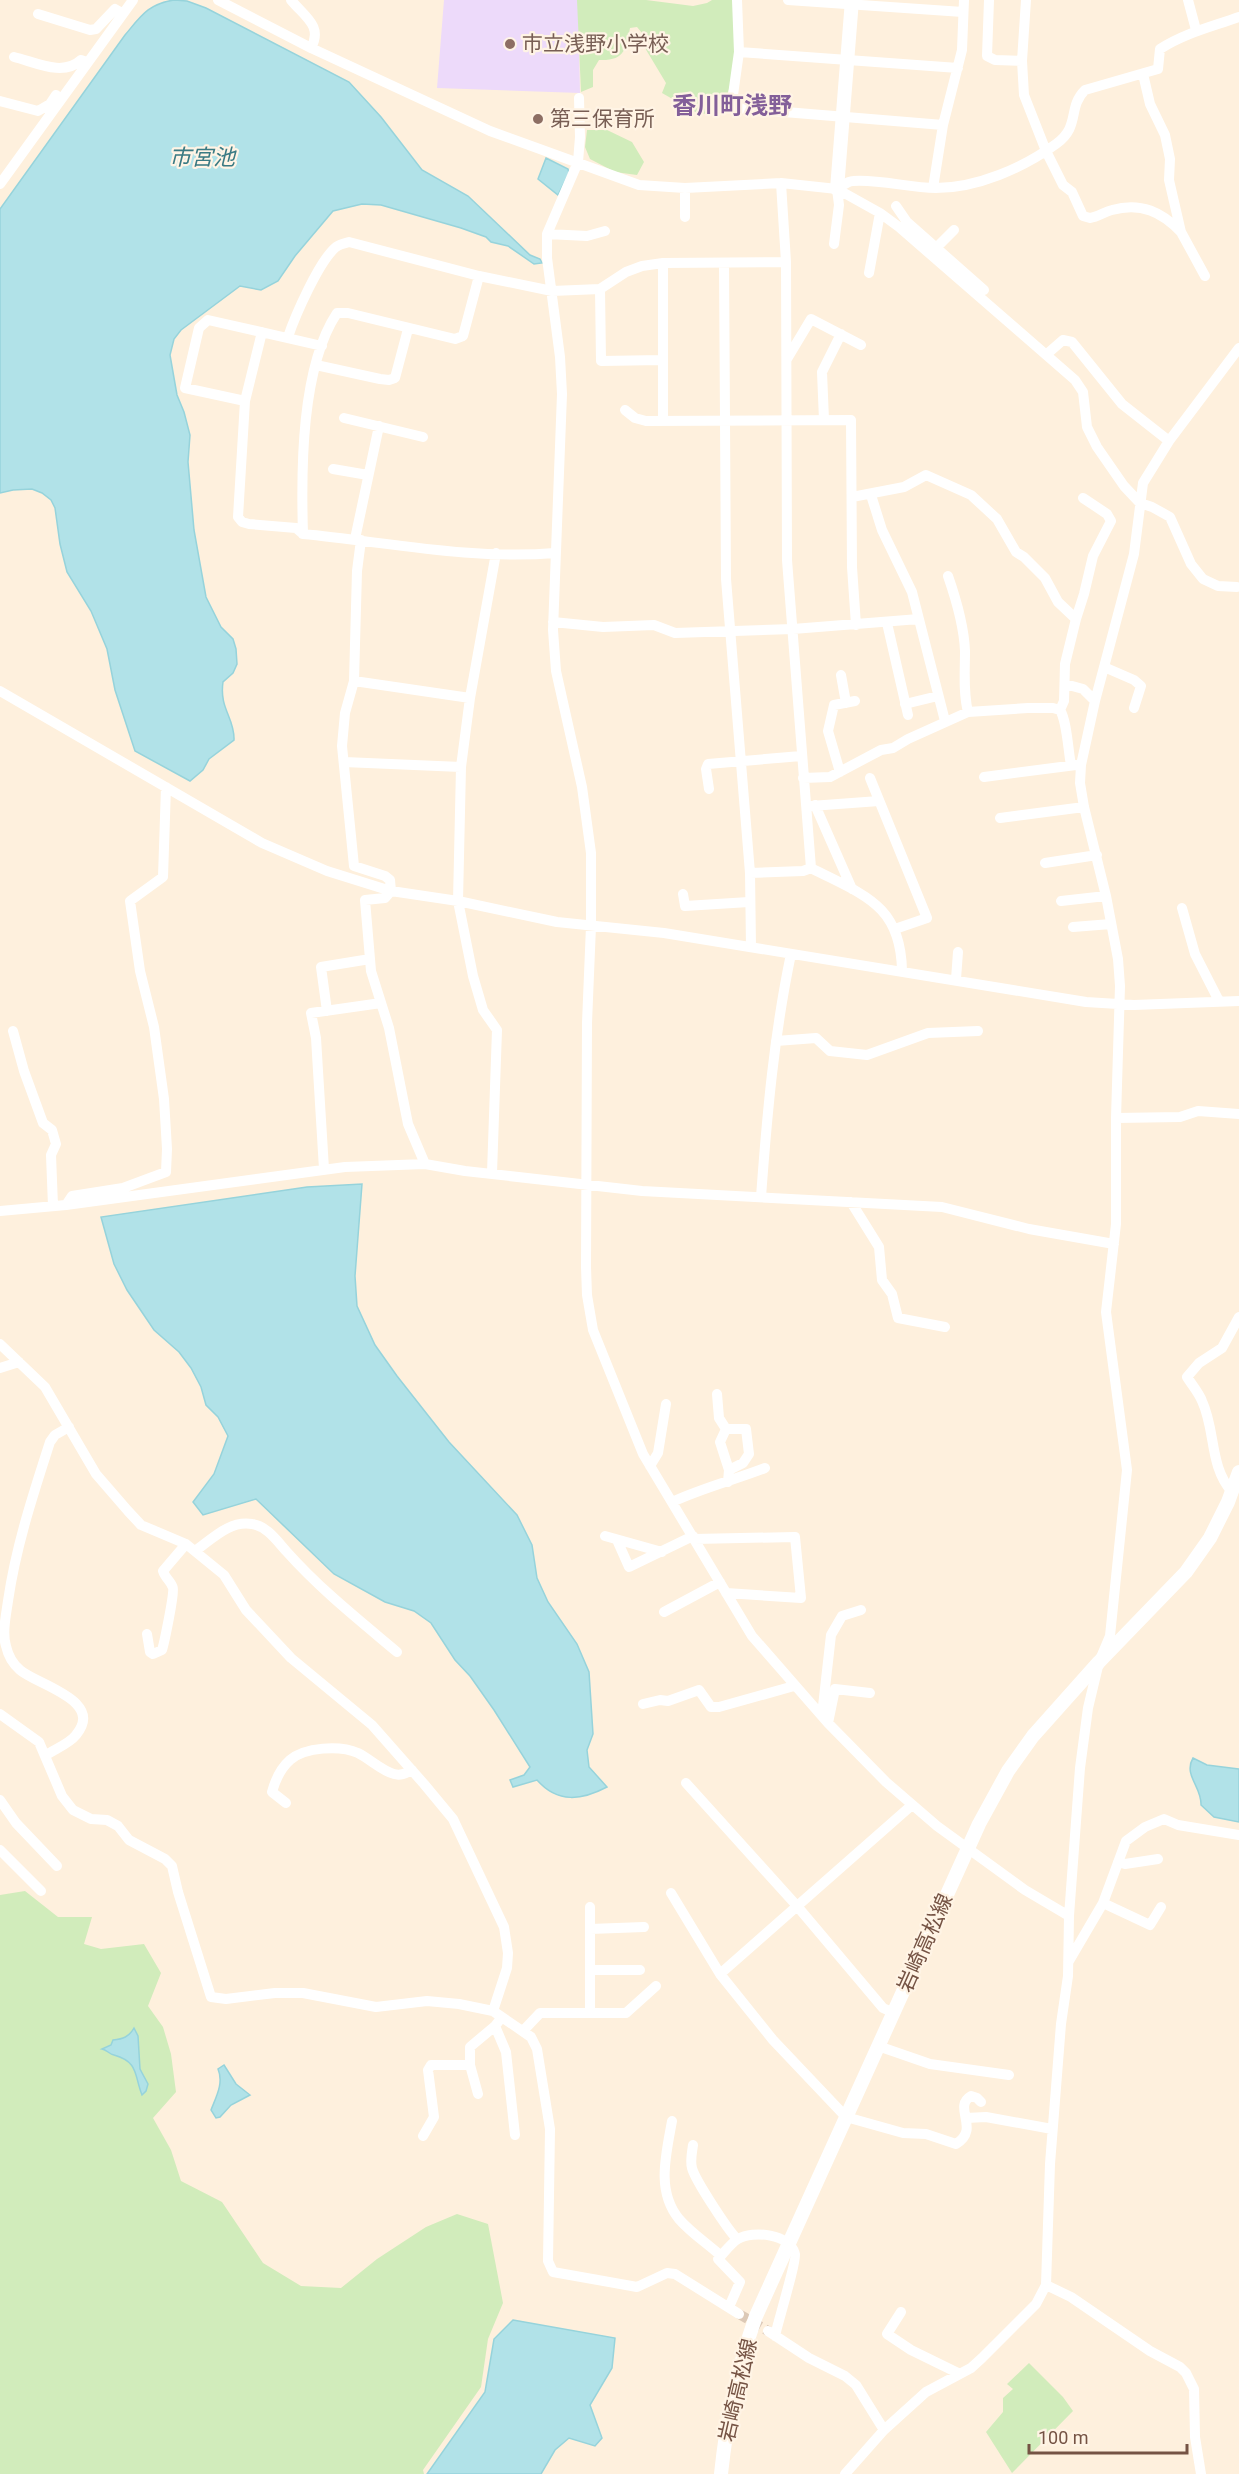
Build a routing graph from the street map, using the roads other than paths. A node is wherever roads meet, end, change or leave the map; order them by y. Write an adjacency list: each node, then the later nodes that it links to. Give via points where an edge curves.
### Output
1 (133, 0): 12 (street)
2 (218, 0): 16 (street)
3 (291, 0): 16 (street, via 315,28 317,38)
4 (737, 0): 17 (street)
5 (788, 0): 10 (street)
6 (964, 0): 11 (street)
7 (989, 0): 20 (street, via 987,56)
8 (1026, 0): 20 (street)
9 (1188, 0): 15 (street)
10 (852, 3): 11 (street); 19 (main road)
11 (963, 12): 22 (street)
12 (122, 13): 13 (street, via 115,9 96,29 90,30); 21 (street)
13 (38, 14)
14 (1239, 17): 15 (street)
15 (1196, 30): 23 (street, via 1160,49 1158,69)
16 (311, 48): 30 (street, via 490,131)
17 (740, 52): 19 (street); 27 (street, via 732,102 736,108)
18 (14, 57): 21 (street, via 62,70 81,60)
19 (848, 61): 22 (street); 27 (main road)
20 (1022, 61): 29 (street, via 1024,95)
21 (87, 62): 24 (street)
22 (958, 68): 28 (street)
23 (1143, 74): 29 (street, via 1085,90 1075,104 1071,131); 41 (street, via 1150,104 1165,135 1169,180)
24 (62, 96): 26 (street, via 56,95 38,111); 32 (street)
25 (579, 98): 30 (street)
26 (0, 101)
27 (843, 117): 28 (street); 35 (main road)
28 (943, 125): 34 (street)
29 (1046, 151): 34 (street, via 986,179); 41 (street, via 1083,216 1090,218 1115,209 1145,209 1163,215)
30 (578, 162): 33 (street, via 639,185); 42 (street)
31 (781, 183): 33 (street); 35 (street); 45 (street)
32 (0, 184)
33 (685, 188): 38 (street)
34 (933, 188): 35 (street, via 851,181)
35 (837, 189): 37 (street); 43 (street)
36 (896, 206): 44 (street, via 907,222)
37 (880, 213): 48 (street); 55 (street)
38 (685, 217)
39 (954, 230): 44 (street)
40 (605, 231): 42 (street, via 587,236)
41 (1181, 232): 50 (street)
42 (547, 234): 52 (street)
43 (834, 244)
44 (937, 248): 55 (street, via 1026,329)
45 (786, 262): 47 (street); 62 (street)
46 (663, 263): 47 (street); 51 (street, via 626,272); 63 (street)
47 (724, 263): 69 (street)
48 (869, 273)
49 (479, 276): 52 (street); 53 (street, via 463,336 455,339); 57 (street, via 349,242 333,249 306,294)
50 (1205, 276)
51 (600, 289): 52 (street); 63 (street, via 602,361)
52 (552, 291): 84 (street, via 562,394)
53 (408, 329): 58 (street, via 337,313); 64 (street, via 395,378 380,379)
54 (262, 332): 57 (street); 65 (street); 65 (street, via 208,320 199,328 185,388)
55 (1022, 333): 61 (street)
56 (841, 334): 59 (street); 62 (street, via 811,319); 71 (street, via 822,372)
57 (288, 337): 58 (street)
58 (322, 345): 64 (street)
59 (861, 345)
60 (1239, 348): 74 (street)
61 (1047, 354): 74 (street, via 1063,340 1072,342 1122,404); 80 (street, via 1083,392 1087,427 1097,447)
62 (786, 359): 70 (street)
63 (662, 360): 68 (street)
64 (316, 365): 81 (street, via 305,428)
65 (245, 401): 81 (street, via 238,517 249,524 296,528)
66 (625, 410): 68 (street, via 646,421)
67 (344, 418): 72 (street)
68 (663, 420): 69 (street)
69 (724, 420): 70 (street); 93 (street)
70 (787, 420): 71 (street); 92 (street, via 788,560)
71 (824, 420): 78 (street, via 851,420)
72 (379, 426): 73 (street); 76 (street)
73 (423, 437)
74 (1169, 441): 80 (street, via 1143,483)
75 (333, 469): 76 (street)
76 (368, 475): 82 (street)
77 (871, 495): 78 (street); 87 (street, via 882,530 912,592); 88 (street, via 904,487 926,475 971,495 997,519 1016,552 1044,578 1058,602)
78 (852, 497): 91 (street)
79 (1083, 498): 88 (street, via 1111,521 1093,556)
80 (1140, 503): 86 (street, via 1170,518 1191,564 1203,579 1218,586); 94 (street, via 1134,554)
81 (303, 534): 82 (street)
82 (358, 539): 83 (street, via 432,551); 96 (street)
83 (496, 553): 84 (street); 100 (street)
84 (555, 553): 89 (street)
85 (948, 576): 104 (street, via 964,647)
86 (1237, 587)
87 (919, 619): 90 (street); 99 (street)
88 (1076, 619): 97 (street, via 1065,664)
89 (553, 622): 93 (street, via 603,627 654,625 675,633); 134 (street, via 556,671 587,818)
90 (887, 623): 91 (street); 99 (street, via 907,710)
91 (856, 625): 92 (street)
92 (793, 629): 93 (street); 106 (street)
93 (730, 631): 107 (street)
94 (1104, 667): 101 (street); 102 (street, via 1140,686)
95 (841, 675): 111 (street, via 851,702 834,705 828,731)
96 (354, 681): 100 (street); 108 (street, via 345,713)
97 (1065, 684): 101 (street, via 1083,689); 103 (street)
98 (0, 691): 115 (street)
99 (938, 696): 105 (street)
100 (470, 699): 110 (street)
101 (1095, 701): 109 (street)
102 (1134, 708)
103 (1060, 710): 104 (street); 109 (street)
104 (968, 712): 105 (street)
105 (945, 721): 111 (street)
106 (801, 756): 107 (street); 113 (street)
107 (740, 760): 116 (street, via 708,764); 124 (street)
108 (345, 762): 110 (street); 126 (street, via 354,866 385,876 390,880)
109 (1076, 765): 112 (street); 119 (street)
110 (461, 767): 129 (street)
111 (840, 772): 113 (street, via 830,777)
112 (984, 777)
113 (803, 778): 118 (street)
114 (870, 778): 117 (street)
115 (165, 788): 126 (street, via 285,854); 159 (street, via 163,877 130,901 164,1099 166,1172 123,1188 72,1196)
116 (709, 789)
117 (879, 801): 118 (street); 136 (street, via 927,918)
118 (810, 806): 123 (street); 125 (street)
119 (1084, 807): 120 (street); 121 (street)
120 (1000, 818)
121 (1097, 855): 122 (street); 128 (street)
122 (1045, 863)
123 (811, 868): 124 (street); 125 (street)
124 (750, 873): 130 (street)
125 (852, 889): 136 (street, via 876,903)
126 (391, 891): 129 (street); 140 (street, via 386,898 365,900)
127 (683, 894): 130 (street, via 686,906)
128 (1106, 896): 131 (street); 133 (street)
129 (458, 901): 134 (street); 155 (street, via 483,1010 497,1029)
130 (749, 902): 137 (street)
131 (1061, 902)
132 (1182, 908): 143 (street, via 1195,954)
133 (1111, 924): 135 (street); 146 (street, via 1118,959)
134 (591, 926): 137 (street); 156 (street)
135 (1073, 927)
136 (895, 929): 141 (street)
137 (751, 947): 139 (street)
138 (958, 952): 142 (street)
139 (791, 954): 141 (street); 150 (street)
140 (370, 959): 145 (street); 147 (street, via 321,966)
141 (902, 971): 142 (street)
142 (956, 979): 146 (street)
143 (1219, 1001): 144 (street); 146 (street)
144 (1239, 1001)
145 (381, 1003): 147 (street); 153 (street, via 390,1028 408,1124)
146 (1119, 1005): 152 (street)
147 (327, 1011): 154 (street, via 311,1013)
148 (13, 1031): 160 (street, via 43,1123 52,1130 56,1144 51,1155)
149 (978, 1031): 150 (street, via 928,1034 867,1055 830,1051 816,1038)
150 (776, 1041): 157 (street)
151 (1239, 1114): 152 (street, via 1198,1111 1180,1117)
152 (1116, 1118): 162 (street)
153 (425, 1164): 154 (street); 155 (street)
154 (324, 1169): 159 (street)
155 (492, 1173): 156 (street)
156 (586, 1186): 157 (street); 172 (street, via 587,1295 593,1330)
157 (761, 1197): 158 (street)
158 (851, 1202): 162 (street, via 942,1207 1029,1229); 164 (street, via 879,1247 882,1280 892,1294 898,1318)
159 (66, 1205): 160 (street)
160 (53, 1206): 161 (street)
161 (0, 1210)
162 (1114, 1244): 190 (street, via 1106,1312 1127,1470 1110,1636)
163 (1239, 1317): 177 (street, via 1222,1348 1186,1377 1202,1400 1215,1459)
164 (945, 1327)
165 (0, 1344): 166 (street)
166 (19, 1362): 167 (street); 170 (street, via 45,1387)
167 (0, 1368)
168 (717, 1394): 171 (street, via 719,1418)
169 (666, 1404): 172 (street, via 658,1453)
170 (69, 1427): 182 (street, via 96,1474 141,1525); 196 (street, via 50,1442 18,1543 5,1618 5,1645 10,1658 21,1671 72,1698 80,1707 81,1729)
171 (726, 1429): 174 (street, via 720,1442); 174 (street, via 746,1429 749,1454 743,1463)
172 (650, 1466): 178 (street)
173 (765, 1468): 176 (street)
174 (729, 1470): 176 (street)
175 (1239, 1472): 177 (main road, 岩崎高松線)
176 (728, 1482): 178 (street)
177 (1233, 1500): 190 (main road, 岩崎高松線, via 1186,1572)
178 (672, 1502): 180 (street)
179 (605, 1536): 181 (street)
180 (693, 1538): 183 (street); 184 (street); 185 (street, via 795,1537 801,1598)
181 (617, 1540): 183 (street); 183 (street, via 629,1567)
182 (191, 1547): 188 (street, via 163,1571 174,1593 162,1650 150,1652); 189 (street, via 241,1523 268,1531 304,1571); 197 (street, via 225,1575 246,1610 291,1658 372,1725)
183 (662, 1552)
184 (720, 1582): 185 (street); 187 (street)
185 (726, 1593): 191 (street, via 752,1636)
186 (861, 1610): 195 (street, via 842,1616 831,1635)
187 (664, 1611)
188 (147, 1634)
189 (397, 1652)
190 (1099, 1662): 203 (main road, 岩崎高松線, via 1033,1736 1008,1771); 214 (street, via 1084,1733)
191 (795, 1686): 193 (street, via 719,1707 711,1707 699,1690 668,1701); 195 (street)
192 (870, 1693): 195 (street, via 835,1689)
193 (643, 1704)
194 (0, 1714): 196 (street, via 39,1742)
195 (825, 1719): 201 (street)
196 (46, 1755): 224 (street, via 62,1796 73,1810 91,1819 108,1820 129,1840 165,1858 172,1866 211,1997 303,1993 376,2007 427,2001)
197 (412, 1770): 200 (street, via 394,1774 355,1752 341,1749 296,1755 275,1781 272,1792); 224 (street, via 453,1819 504,1927 508,1960)
198 (686, 1783): 211 (street)
199 (0, 1800): 207 (street)
200 (286, 1803)
201 (912, 1805): 203 (street); 211 (street)
202 (1239, 1835): 206 (street, via 1164,1819 1126,1840)
203 (968, 1848): 214 (street); 223 (main road, 岩崎高松線)
204 (0, 1850): 208 (street)
205 (1158, 1859): 206 (street)
206 (1118, 1862): 210 (street)
207 (57, 1866)
208 (41, 1891)
209 (671, 1893): 220 (street)
210 (1103, 1903): 213 (street, via 1150,1925); 217 (street)
211 (797, 1906): 220 (street); 223 (street, via 883,2008)
212 (590, 1907): 216 (street)
213 (1161, 1907)
214 (1069, 1917): 217 (street)
215 (644, 1927): 216 (street)
216 (590, 1929): 218 (street)
217 (1069, 1961): 234 (street)
218 (591, 1970): 219 (street); 222 (street)
219 (640, 1970)
220 (720, 1974): 231 (street, via 773,2040)
221 (656, 1986): 222 (street, via 627,2013)
222 (590, 2013): 225 (street, via 540,2013)
223 (894, 2013): 226 (main road, 岩崎高松線)
224 (496, 2018): 225 (street); 227 (street, via 470,2047); 235 (street, via 506,2052)
225 (523, 2031): 242 (street, via 537,2049 550,2129 548,2261 554,2272 638,2287 667,2272)
226 (878, 2046): 228 (street, via 930,2064); 231 (main road, 岩崎高松線)
227 (470, 2065): 229 (street); 236 (street, via 431,2065 428,2070 434,2117)
228 (1009, 2075)
229 (478, 2094)
230 (981, 2102): 232 (street, via 971,2096 966,2100)
231 (846, 2117): 232 (street, via 956,2144 968,2131); 239 (main road, 岩崎高松線)
232 (966, 2118): 234 (street, via 986,2117)
233 (672, 2121): 240 (street, via 664,2187 670,2207)
234 (1052, 2128): 241 (street)
235 (515, 2135)
236 (423, 2136)
237 (693, 2145): 238 (street, via 691,2166 696,2180)
238 (737, 2239): 239 (street, via 760,2234); 240 (street)
239 (789, 2244): 246 (street, via 796,2262 771,2333 856,2385); 247 (main road, 岩崎高松線, via 739,2364)
240 (721, 2256): 242 (street, via 718,2259 740,2282)
241 (1046, 2285): 245 (street, via 1036,2304 1019,2322 970,2368); 249 (street, via 1071,2297 1186,2373 1194,2389)
242 (729, 2307): 244 (street)
243 (901, 2312): 245 (street, via 887,2334)
244 (739, 2314)
245 (958, 2373): 246 (street, via 926,2392)
246 (884, 2430): 248 (street)
247 (721, 2474)
248 (845, 2474)
249 (1201, 2474)

